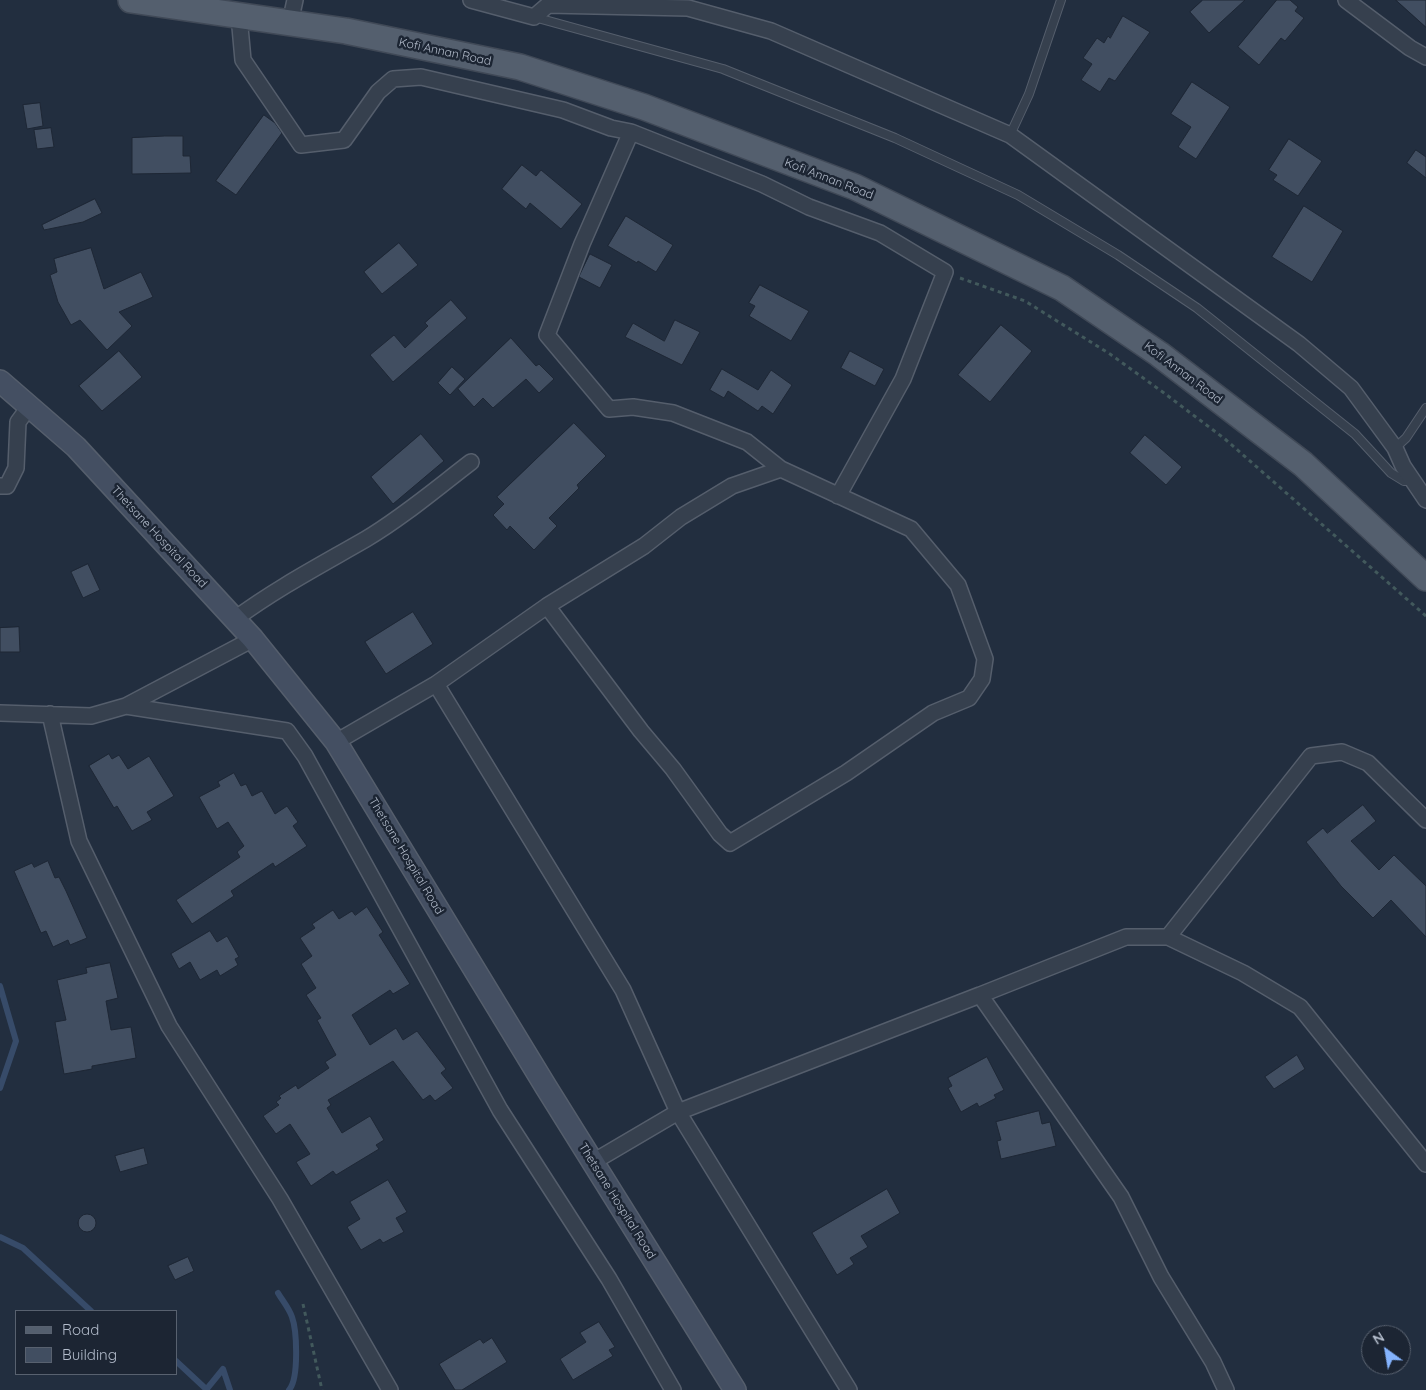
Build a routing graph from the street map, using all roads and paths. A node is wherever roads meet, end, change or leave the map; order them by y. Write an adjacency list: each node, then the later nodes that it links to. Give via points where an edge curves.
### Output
1 (131, 0): 7 (main road, Kofi Annan Road)
2 (1061, 0): 11 (lane, via 1030,94)
3 (1346, 0): 9 (street)
4 (477, 1): 8 (street)
5 (689, 4): 8 (street, via 548,5); 11 (street, via 771,31)
6 (292, 11): 7 (main road, Kofi Annan Road); 23 (main road, Kofi Annan Road, via 346,31 520,67 644,107 855,187 1062,288 1159,354 1303,464)
7 (239, 16): 10 (street, via 243,60 301,145 344,140 378,92 393,79 422,77 563,110)
8 (534, 17): 19 (lane, via 723,69 895,138 1018,194 1197,308 1355,434 1391,473 1404,481)
9 (1426, 57)
10 (631, 132): 12 (street, via 762,184 809,207 880,233); 18 (street, via 547,335 609,409 633,407 673,413 747,442)
11 (1010, 135): 16 (street, via 1299,344 1351,388)
12 (945, 272): 21 (street, via 903,379); 25 (path, via 1025,301 1110,354 1225,439)
13 (0, 381): 14 (main road, Thetsane Hospital Road)
14 (29, 407): 20 (street, via 18,422 16,468 7,486); 26 (main road, Thetsane Hospital Road, via 76,447)
15 (1426, 408): 16 (lane, via 1406,438)
16 (1395, 448): 19 (street)
17 (471, 462): 26 (street, via 395,519 282,586)
18 (781, 469): 21 (street); 24 (street, via 732,486)
19 (1412, 481): 22 (street)
20 (0, 486)
21 (838, 496): 24 (street, via 911,529 958,585 985,659 982,679 969,698 933,713 846,773 730,843)
22 (1426, 500)
23 (1426, 578)
24 (547, 606): 28 (street)
25 (1426, 616)
26 (235, 619): 27 (main road, Thetsane Hospital Road)
27 (253, 639): 29 (street); 32 (main road, Thetsane Hospital Road)
28 (436, 684): 32 (street); 36 (street, via 623,990)
29 (126, 706): 31 (street, via 91,716); 42 (street, via 287,731 305,756 500,1110 609,1280)
30 (0, 713): 31 (street)
31 (50, 714): 41 (street, via 80,841 169,1026 280,1199)
32 (336, 742): 37 (main road, Thetsane Hospital Road)
33 (1426, 820): 34 (street, via 1368,763 1342,752 1311,756)
34 (1168, 937): 35 (street, via 1126,936); 38 (street, via 1243,973 1300,1007)
35 (980, 995): 36 (street); 45 (street, via 1121,1197 1161,1278 1213,1362)
36 (678, 1112): 37 (street); 44 (street)
37 (593, 1162): 43 (main road, Thetsane Hospital Road)
38 (1426, 1164)
39 (303, 1304): 40 (path)
40 (322, 1390)
41 (390, 1390)
42 (673, 1390)
43 (735, 1390)
44 (849, 1390)
45 (1226, 1390)

